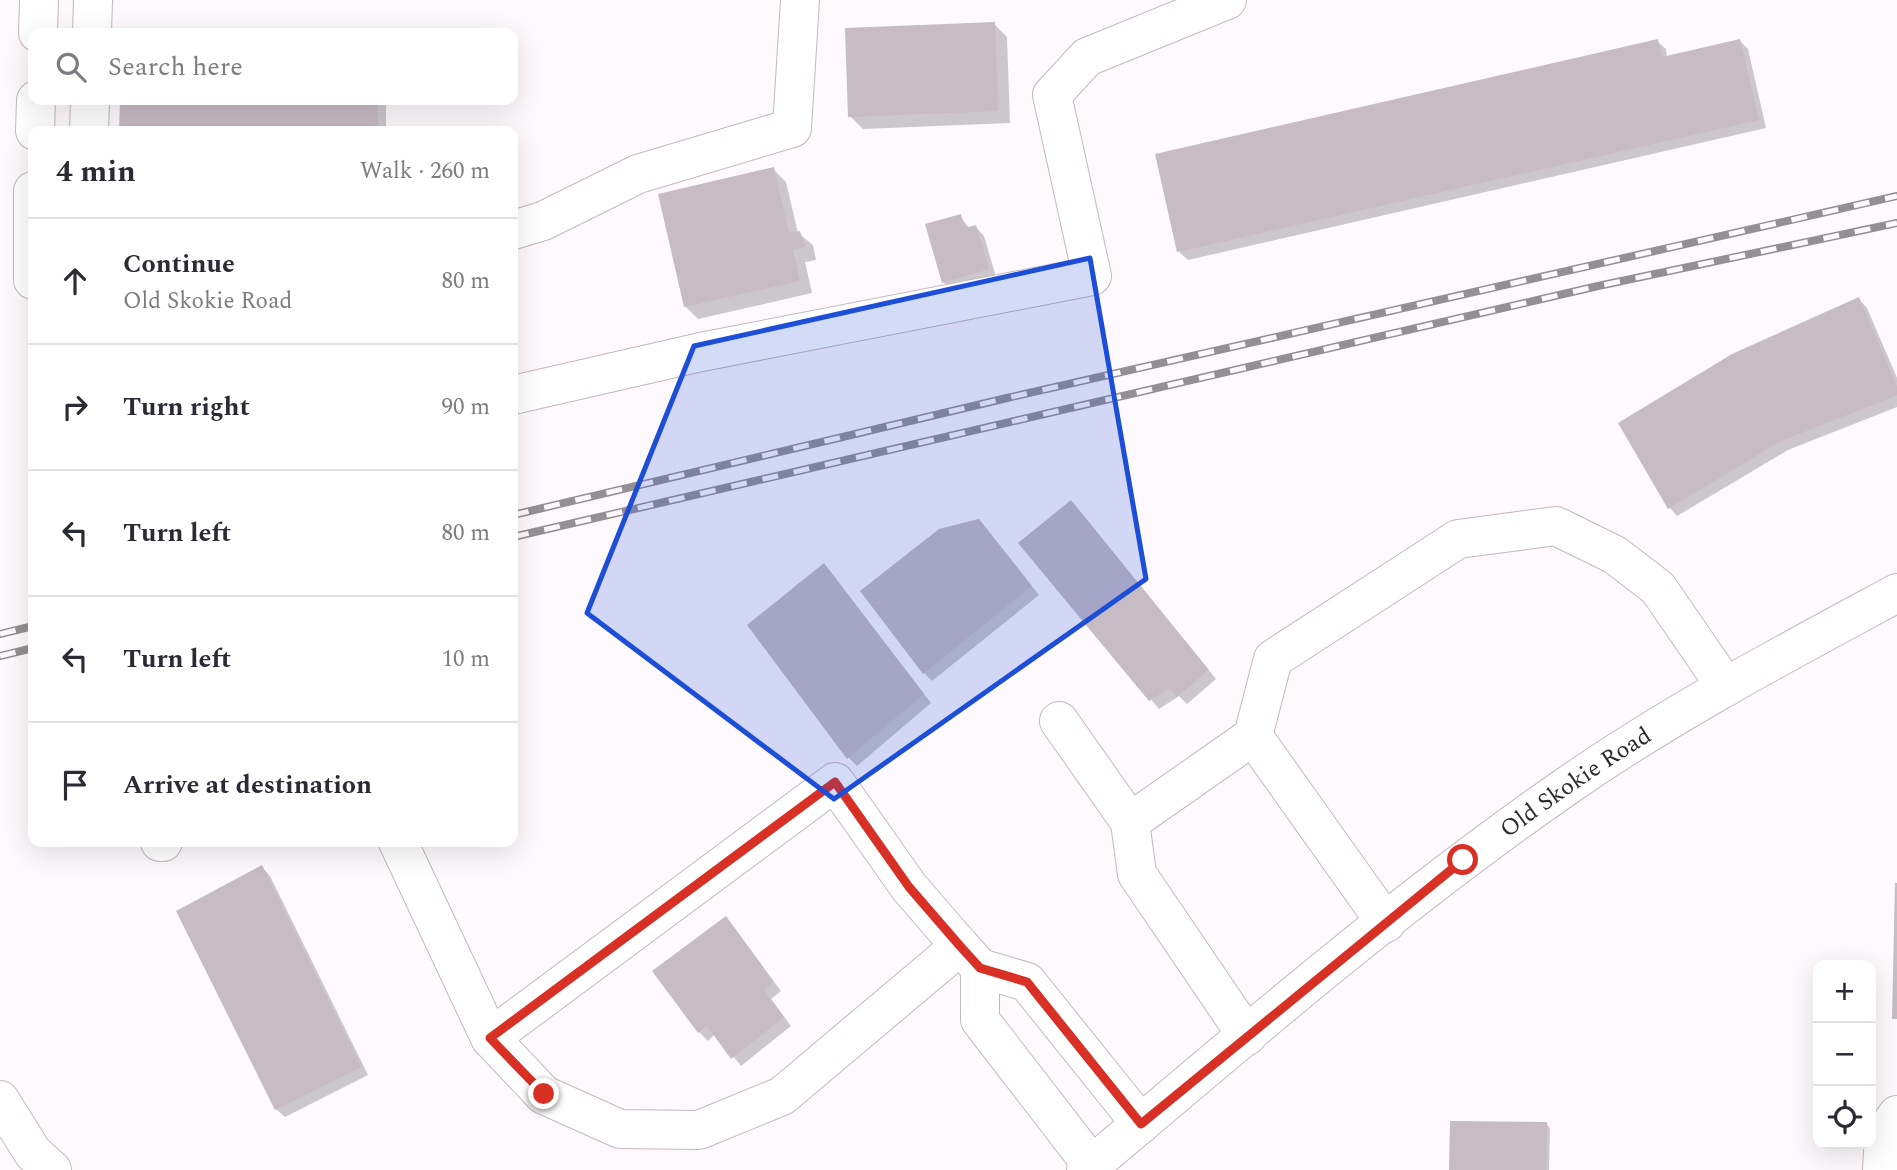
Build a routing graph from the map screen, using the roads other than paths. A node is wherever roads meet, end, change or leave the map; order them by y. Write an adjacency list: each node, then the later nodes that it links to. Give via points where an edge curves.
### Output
1 (39, 0): 5 (street)
2 (93, 0): 6 (street)
3 (800, 0): 11 (street, via 792,128 638,174 543,221)
4 (1227, 0): 12 (street, via 1087,57 1052,95 1092,276 701,352)
5 (38, 28)
6 (92, 28)
7 (36, 105): 9 (street)
8 (90, 105): 10 (street)
9 (35, 126)
10 (89, 126)
11 (518, 228)
12 (518, 394)
13 (1897, 593): 14 (street, Old Skokie Road)
14 (1726, 687): 16 (street, via 1658,588 1615,555 1556,526 1458,539 1273,659); 19 (street, Old Skokie Road, via 1566,786)
15 (1059, 722): 17 (street)
16 (1253, 736): 17 (street); 19 (street)
17 (1130, 822): 21 (street, via 1137,874)
18 (400, 847): 22 (street)
19 (1386, 923): 21 (street, Old Skokie Road)
20 (970, 957): 22 (street, via 782,1096 699,1130 620,1129 544,1094); 22 (street, via 909,887 835,782); 25 (street, via 1027,982); 26 (street, via 980,1020)
21 (1247, 1037): 25 (street, Old Skokie Road)
22 (490, 1038)
23 (0, 1100): 27 (street, via 33,1153)
24 (1897, 1115): 28 (street, via 1884,1134)
25 (1141, 1124): 26 (street, Old Skokie Road)
26 (1089, 1168)
27 (52, 1170)
28 (1882, 1170)

